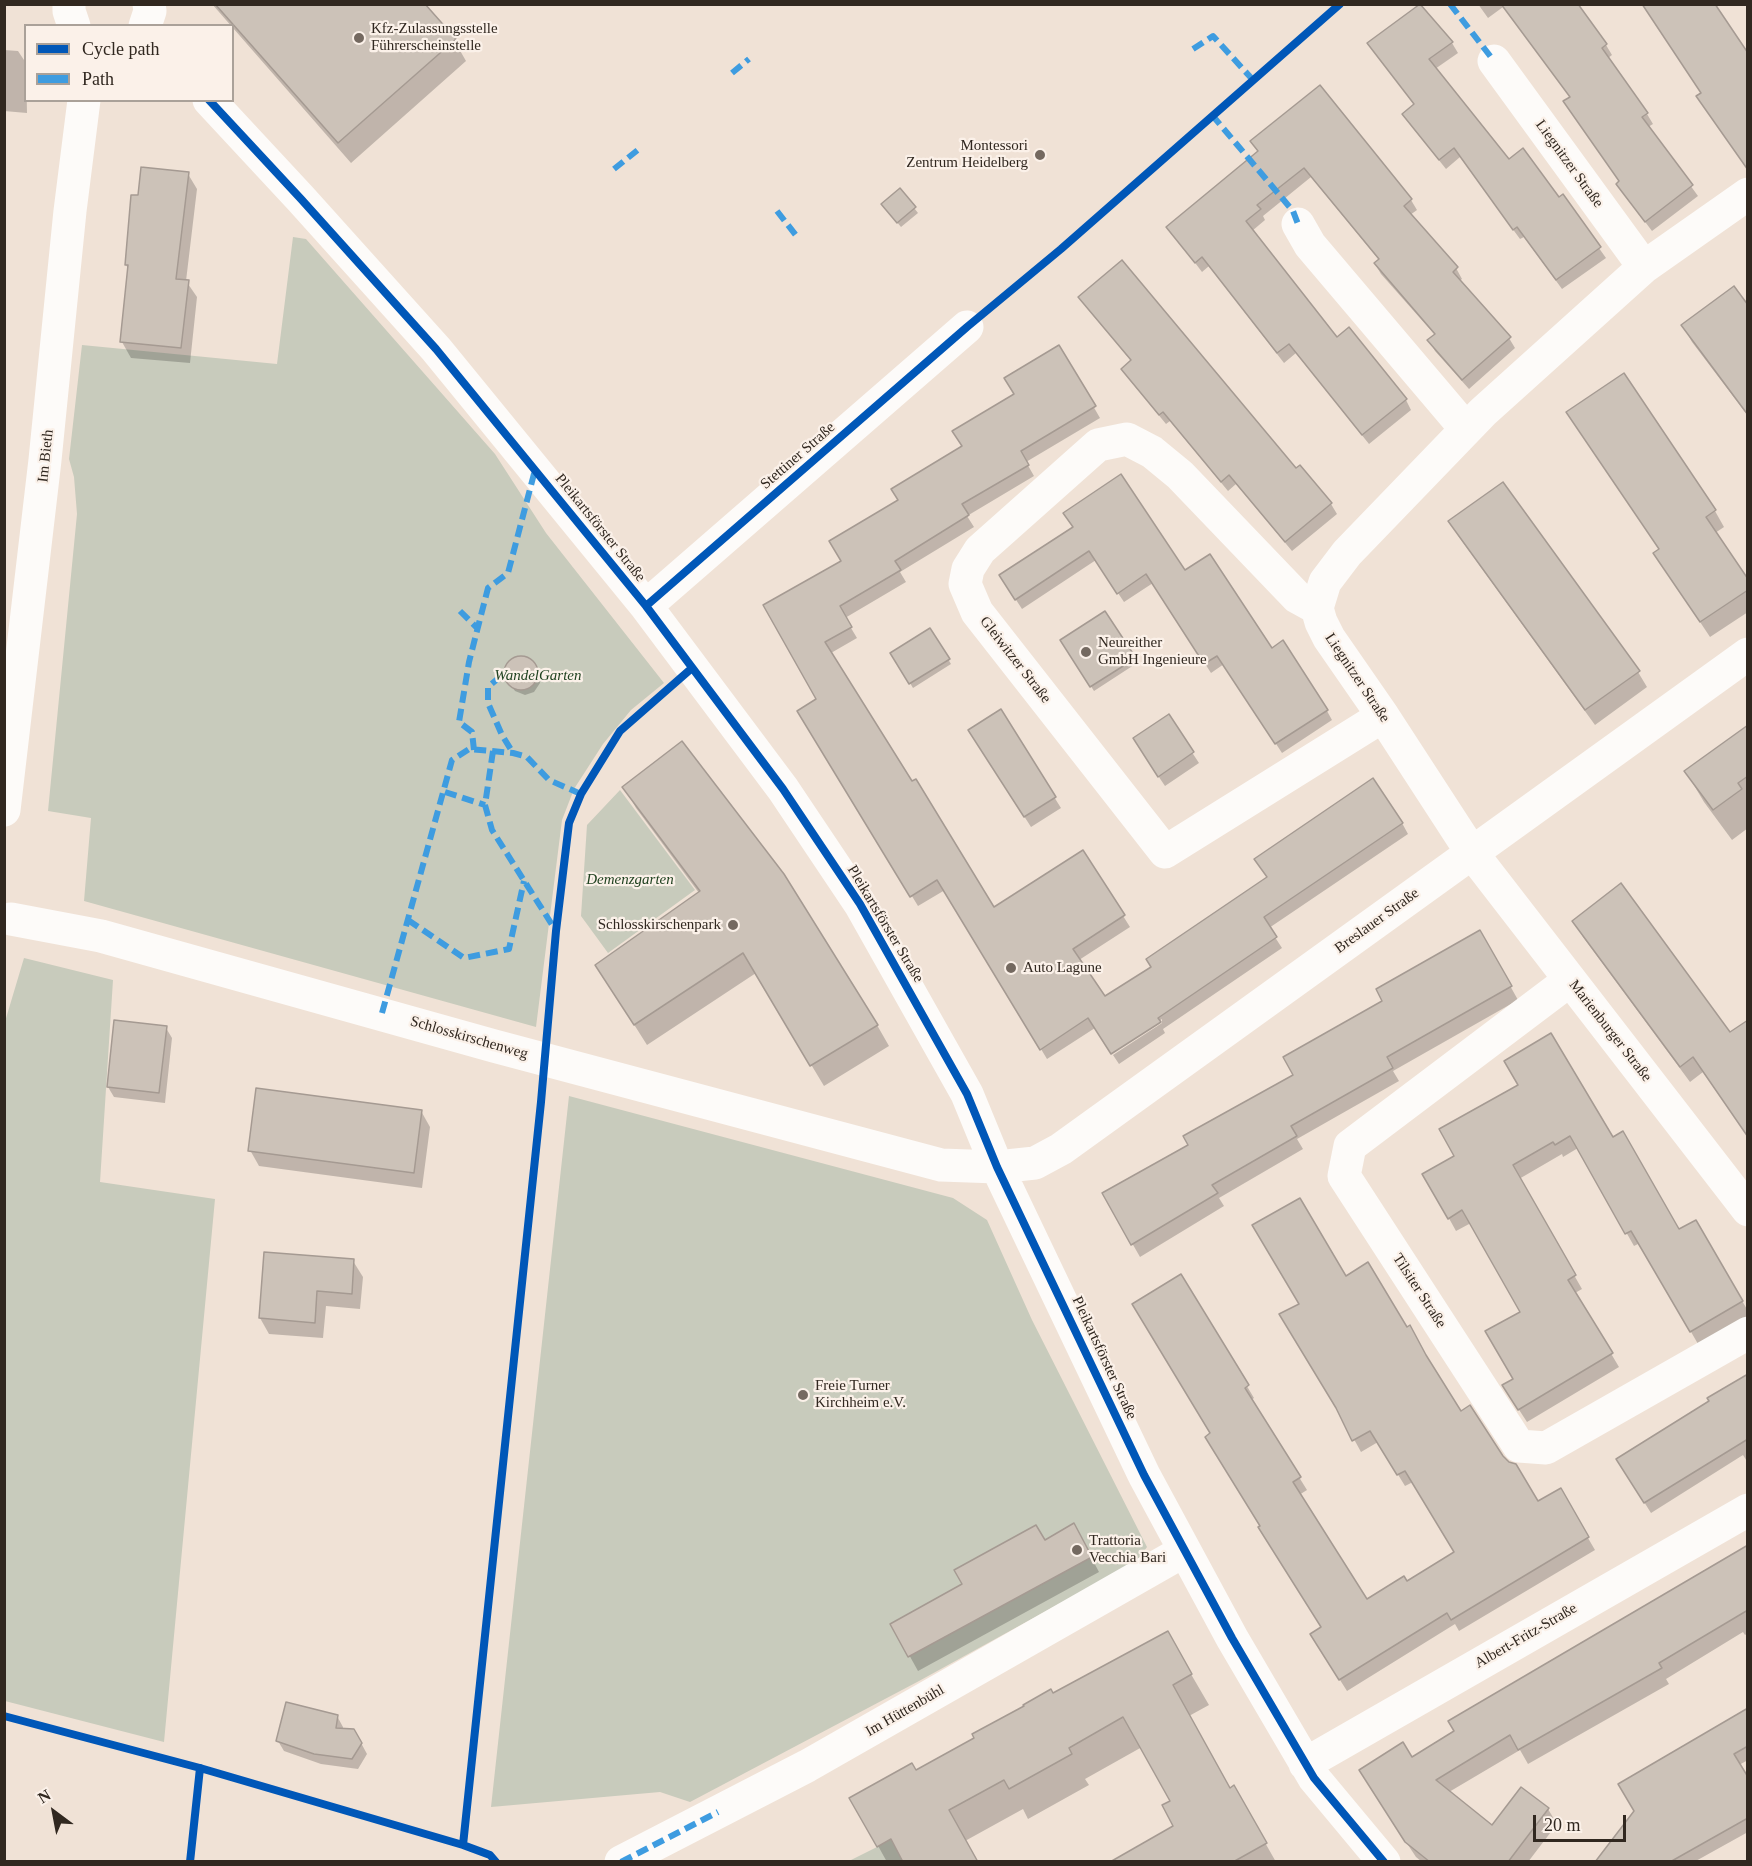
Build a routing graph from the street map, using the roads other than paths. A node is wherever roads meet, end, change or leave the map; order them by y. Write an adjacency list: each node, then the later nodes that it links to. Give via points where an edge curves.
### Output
1 (69, 4): 3 (street)
2 (149, 4): 4 (street)
3 (73, 24)
4 (146, 24)
5 (1494, 61): 10 (street, Liegnitzer Straße)
6 (84, 102): 17 (street, Im Bieth)
7 (211, 102): 13 (street, Pleikartsförster Straße, via 435,349)
8 (1748, 194): 10 (street)
9 (1298, 224): 12 (street, via 1310,245)
10 (1644, 267): 12 (street)
11 (967, 327): 13 (street, Stettiner Straße)
12 (1466, 429): 14 (street, via 1347,553 1325,582)
13 (646, 606): 21 (street, Pleikartsförster Straße, via 783,789 860,904 967,1094)
14 (1317, 608): 16 (street, Liegnitzer Straße, via 1329,638); 16 (street, Gleiwitzer Straße, via 1297,597 1180,475 1152,452 1127,439 1098,446 980,550 968,569 965,584 977,612 1164,852)
15 (1748, 654): 18 (street, Breslauer Straße)
16 (1383, 716): 18 (street, Liegnitzer Straße)
17 (4, 810)
18 (1472, 853): 20 (street, Marienburger Straße); 21 (street, Breslauer Straße, via 1061,1149 1035,1163)
19 (7, 917): 21 (street, Schlosskirschenweg, via 101,936 941,1165)
20 (1570, 980): 22 (street, Marienburger Straße); 23 (street, Tilsiter Straße, via 1350,1146 1344,1176 1519,1446 1546,1448)
21 (997, 1167): 25 (street, Pleikartsförster Straße)
22 (1744, 1199)
23 (1748, 1333)
24 (1748, 1510): 26 (street, Albert-Fritz-Straße)
25 (1184, 1551): 26 (street, Pleikartsförster Straße); 27 (street, Im Hüttenbühl, via 807,1766)
26 (1305, 1764): 28 (street, Pleikartsförster Straße)
27 (621, 1862)
28 (1384, 1862)

